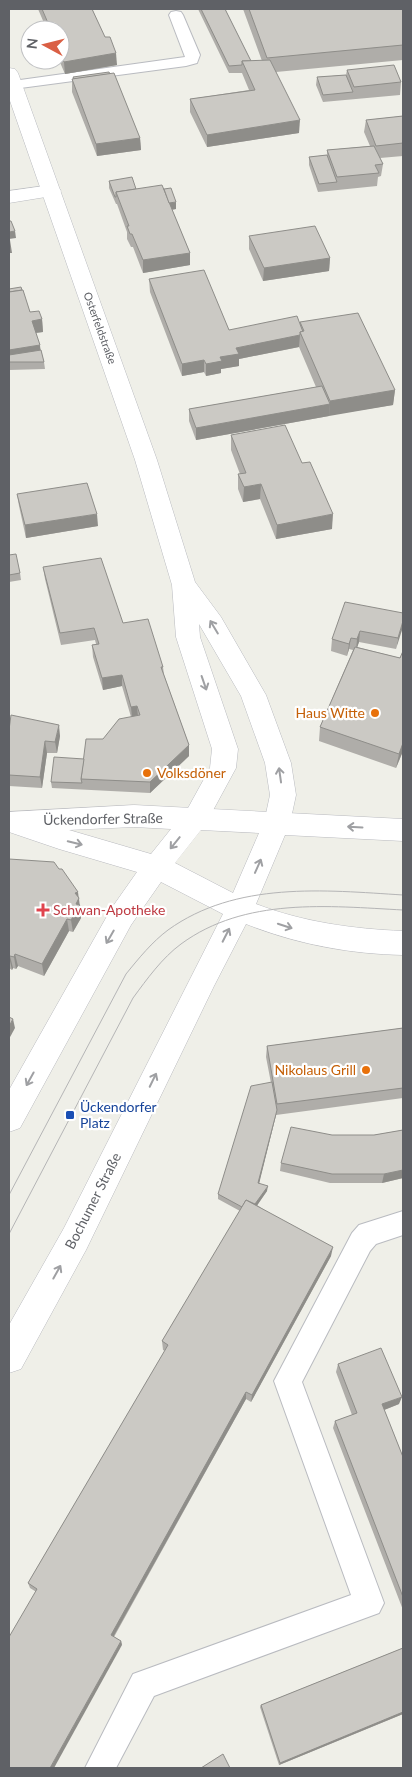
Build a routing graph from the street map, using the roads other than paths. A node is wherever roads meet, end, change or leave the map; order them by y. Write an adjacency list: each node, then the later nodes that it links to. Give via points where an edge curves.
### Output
1 (176, 15): 2 (lane, via 194,56 192,60)
2 (11, 79): 3 (main road, Osterfeldstraße)
3 (51, 191): 4 (main road); 5 (main road, Osterfeldstraße, via 146,460)
4 (9, 197)
5 (184, 585): 6 (main road, Osterfeldstraße, one-way to 6, via 188,637 225,749 223,768); 8 (main road, Osterfeldstraße, one-way to 5, via 283,795 278,763 252,695 212,623)
6 (195, 819): 7 (main road, Ückendorfer Straße, via 134,816); 8 (main road, Ückendorfer Straße); 10 (main road, Osterfeldstraße, one-way to 10)
7 (10, 822): 10 (main road, Ückendorfer Straße, one-way to 10)
8 (277, 823): 9 (main road, one-way to 8); 11 (main road, one-way to 8)
9 (403, 830)
10 (156, 867): 11 (main road, Ückendorfer Straße); 13 (main road, one-way to 13, via 121,917)
11 (240, 909): 12 (main road, one-way to 12, via 289,928 343,938); 15 (main road, Bochumer Straße, one-way to 11, via 75,1239)
12 (403, 943)
13 (9, 1118)
14 (403, 1223): 16 (lane, via 368,1234 361,1242 288,1381 369,1603 144,1685)
15 (9, 1357)
16 (100, 1768)

